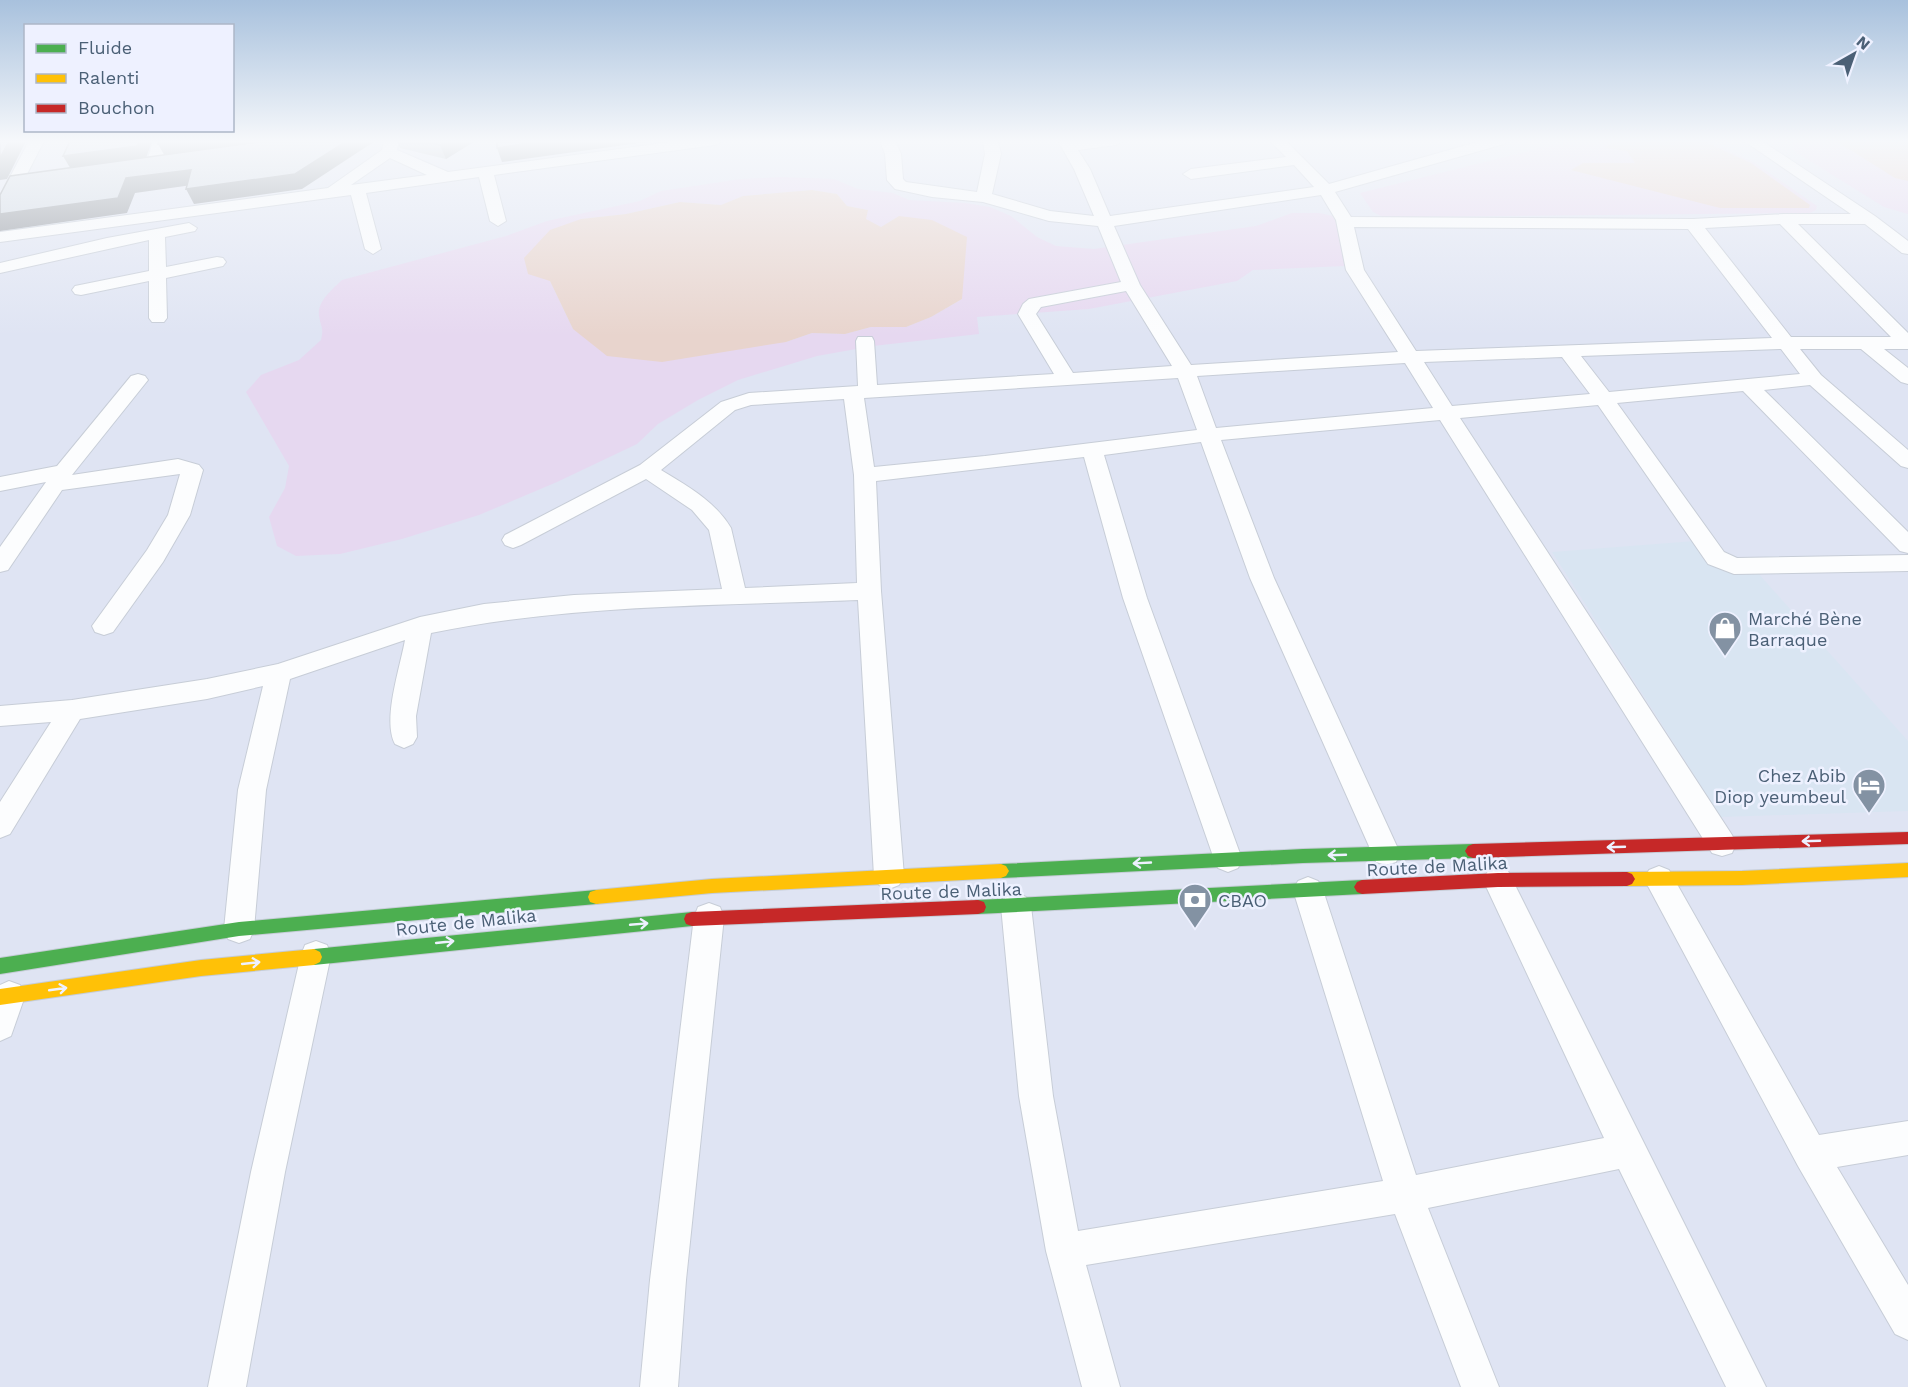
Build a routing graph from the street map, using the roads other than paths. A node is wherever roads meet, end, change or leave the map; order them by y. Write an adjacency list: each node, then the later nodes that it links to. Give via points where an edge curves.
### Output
1 (232, 206): 17 (street)
2 (290, 206): 16 (street, via 272,213)
3 (361, 206): 18 (street)
4 (494, 206): 12 (street)
5 (1016, 206): 13 (street, via 1049,216)
6 (1098, 206): 13 (street)
7 (1216, 206): 13 (street)
8 (1334, 206): 14 (street)
9 (1849, 206): 11 (street)
10 (1784, 219): 11 (street); 15 (street); 28 (street)
11 (1869, 219): 19 (street)
12 (498, 221)
13 (1105, 222): 23 (street)
14 (1344, 222): 15 (street); 31 (street, via 1355,270)
15 (1693, 224): 27 (street)
16 (157, 234): 21 (street); 22 (street)
17 (0, 237)
18 (373, 249)
19 (1908, 249)
20 (217, 262): 22 (street)
21 (0, 268)
22 (159, 274): 24 (street); 25 (street)
23 (1131, 285): 32 (street); 33 (street, via 1035,303 1029,308 1027,314)
24 (81, 290)
25 (158, 318)
26 (865, 341): 38 (street)
27 (1786, 343): 29 (street); 30 (street); 35 (street)
28 (1907, 343): 29 (street)
29 (1867, 344): 34 (street)
30 (1566, 350): 31 (street); 39 (street)
31 (1409, 357): 32 (street); 40 (street)
32 (1185, 371): 33 (street); 41 (street)
33 (1066, 377): 38 (street)
34 (1908, 378)
35 (1815, 379): 37 (street); 43 (street)
36 (138, 380): 46 (street)
37 (1747, 384): 39 (street); 49 (street)
38 (861, 392): 44 (street, via 737,402); 45 (street)
39 (1604, 399): 40 (street); 50 (street, via 1716,558 1723,562 1734,566)
40 (1449, 414): 41 (street); 62 (street)
41 (1208, 435): 42 (street); 63 (street, via 1262,578)
42 (1092, 448): 45 (street, via 985,464); 64 (street, via 1135,598)
43 (1908, 461)
44 (647, 470): 48 (street); 53 (street, via 700,505 720,528)
45 (865, 475): 52 (street)
46 (60, 477): 47 (street); 51 (street); 54 (street, via 178,465 192,470 178,515 155,556)
47 (0, 484)
48 (513, 540)
49 (1908, 545)
50 (1908, 563)
51 (0, 564)
52 (869, 591): 53 (street); 66 (street)
53 (735, 597): 55 (street, via 574,604 484,613)
54 (104, 626)
55 (420, 626): 56 (street); 59 (street, via 403,716)
56 (279, 673): 57 (street); 72 (street, via 252,790)
57 (72, 711): 58 (street); 60 (street)
58 (0, 716)
59 (404, 736)
60 (0, 826)
61 (1908, 838): 62 (main road, Route de Malika, one-way to 62)
62 (1722, 844): 63 (main road, Route de Malika, one-way to 63)
63 (1386, 853): 64 (main road, Route de Malika, one-way to 64)
64 (1228, 859): 66 (main road, Route de Malika, one-way to 66)
65 (1908, 870): 67 (main road, Route de Malika)
66 (889, 876): 72 (main road, Route de Malika, via 712,886)
67 (1659, 879): 68 (main road, Route de Malika); 79 (street)
68 (1498, 880): 69 (main road, Route de Malika); 78 (street)
69 (1308, 890): 70 (main road, Route de Malika); 80 (street)
70 (1016, 906): 71 (main road, Route de Malika); 81 (street, via 1036,1096)
71 (709, 917): 73 (main road, Route de Malika, one-way to 71); 84 (street)
72 (239, 930): 74 (main road, Route de Malika)
73 (316, 955): 75 (main road, Route de Malika, one-way to 73); 83 (street, via 268,1172)
74 (0, 966)
75 (5, 997): 76 (street)
76 (0, 1025)
77 (1908, 1138): 79 (street)
78 (1628, 1150): 80 (street); 87 (street)
79 (1810, 1154): 82 (street)
80 (1405, 1195): 81 (street); 86 (street)
81 (1064, 1251): 85 (street)
82 (1908, 1321)
83 (227, 1387)
84 (659, 1387)
85 (1101, 1387)
86 (1480, 1387)
87 (1747, 1387)

